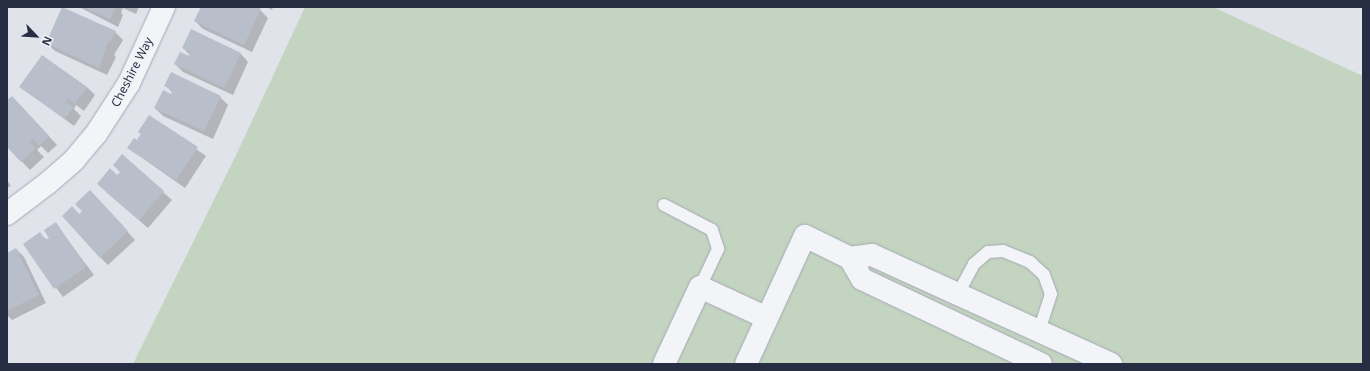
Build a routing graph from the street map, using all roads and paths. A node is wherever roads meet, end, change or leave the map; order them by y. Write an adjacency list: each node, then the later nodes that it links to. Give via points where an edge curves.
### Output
1 (164, 7): 3 (street, Cheshire Way, via 129,82 96,134 74,160 50,182)
2 (664, 205): 5 (lane, via 712,230 718,249)
3 (7, 214)
4 (850, 258): 6 (street, via 872,255); 8 (street, via 805,236); 10 (street, via 862,280)
5 (700, 287): 8 (street); 11 (street)
6 (958, 294): 7 (street); 9 (lane, via 974,264 988,252 1003,251 1030,262 1044,275 1051,294)
7 (1008, 317): 9 (street); 10 (street)
8 (767, 318): 12 (street)
9 (1039, 331): 14 (street)
10 (998, 343): 13 (street)
11 (664, 364)
12 (746, 364)
13 (1041, 364)
14 (1111, 364)

